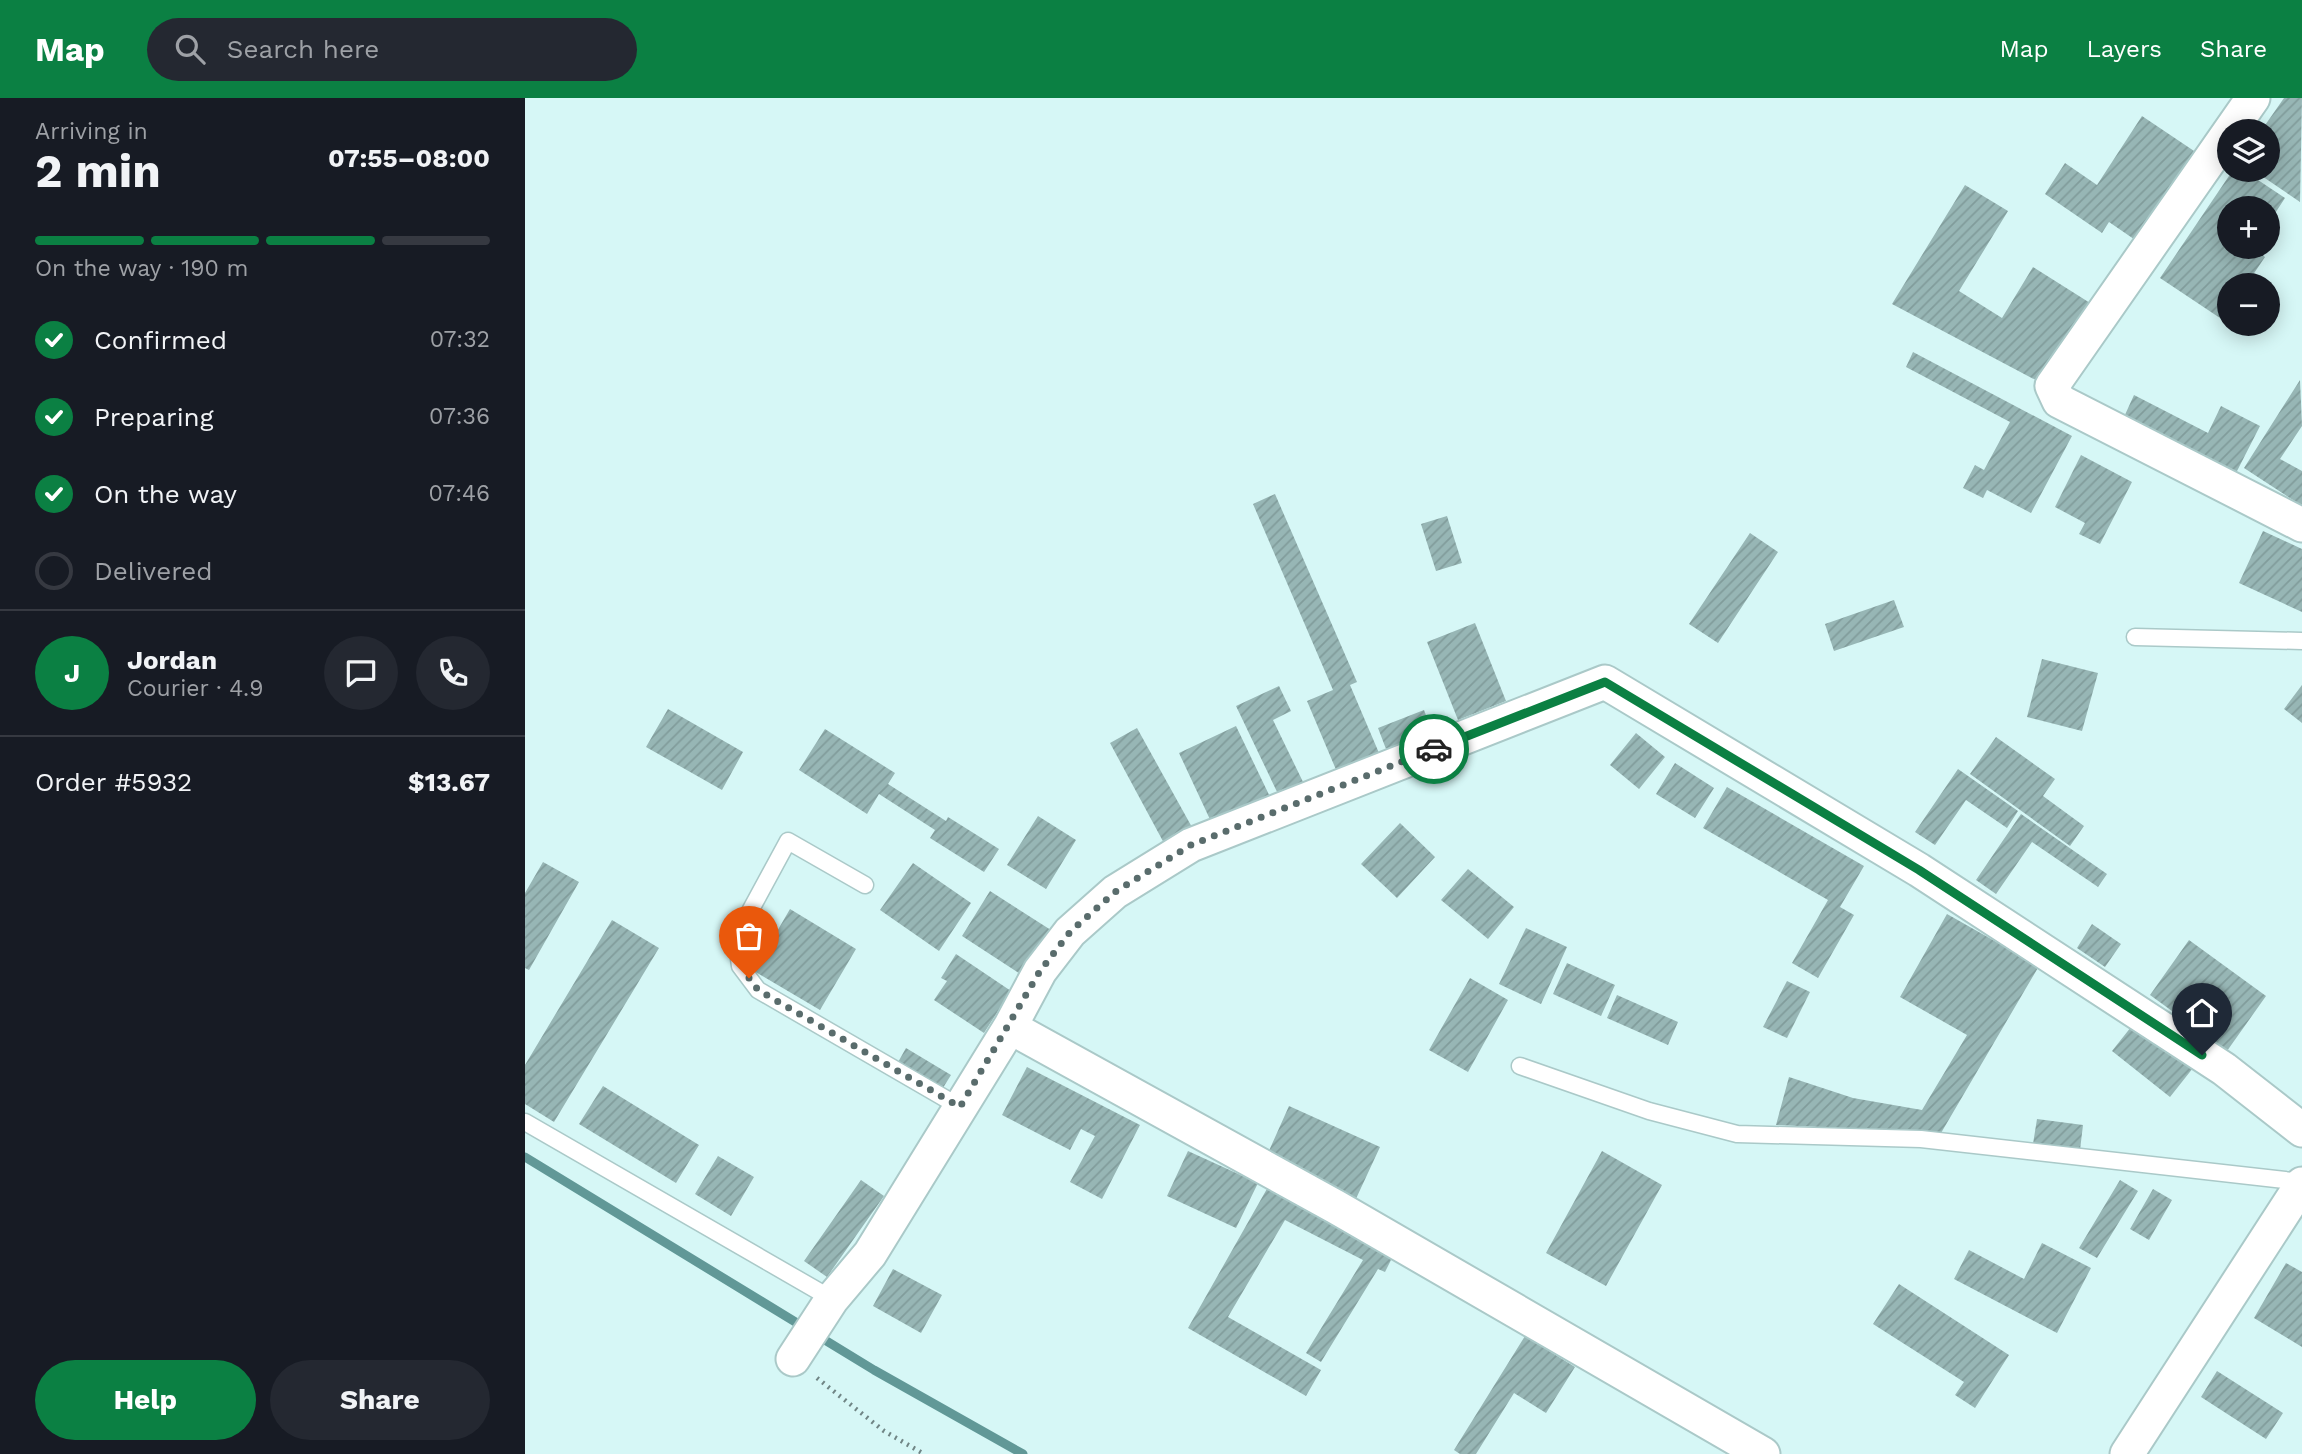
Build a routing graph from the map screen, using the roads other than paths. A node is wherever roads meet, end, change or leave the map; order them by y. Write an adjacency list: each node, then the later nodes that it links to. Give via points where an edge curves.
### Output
1 (2253, 98): 2 (street, via 2052,386 2059,401)
2 (2302, 525)
3 (2136, 637): 4 (lane)
4 (2302, 640)
5 (865, 886): 8 (lane, via 789,841 736,937 740,966 758,990)
6 (1010, 1027): 8 (street); 10 (street, via 1040,971 1070,932 1115,892 1191,845 1605,682 1919,870 2224,1069); 15 (street)
7 (1520, 1066): 11 (lane, via 1649,1111 1737,1134 1921,1139)
8 (960, 1107): 13 (street, via 870,1254)
9 (525, 1122): 13 (lane)
10 (2302, 1130)
11 (2302, 1183): 12 (street)
12 (2290, 1231): 16 (street)
13 (832, 1298): 14 (street)
14 (793, 1359)
15 (1763, 1454)
16 (2127, 1454)

